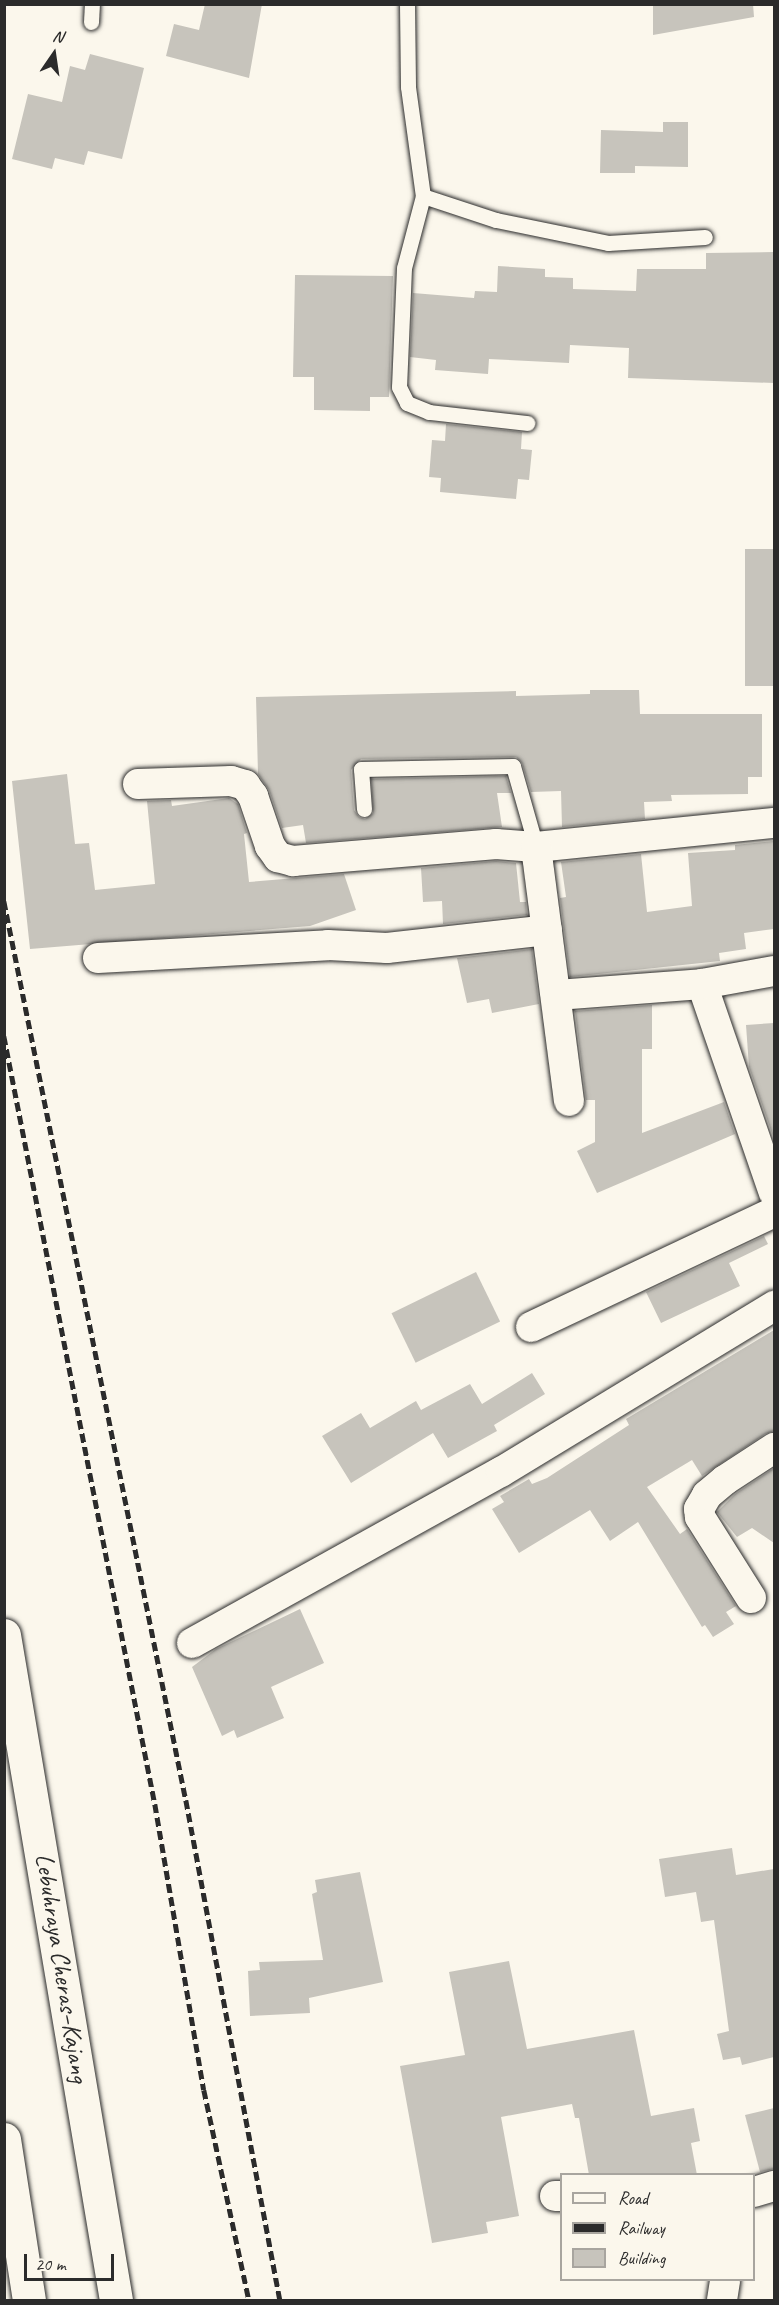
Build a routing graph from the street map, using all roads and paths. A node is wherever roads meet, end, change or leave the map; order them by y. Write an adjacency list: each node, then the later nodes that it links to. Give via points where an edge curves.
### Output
1 (92, 4): 3 (lane)
2 (406, 4): 4 (lane, via 408,87)
3 (91, 22)
4 (423, 196): 5 (lane, via 496,220 608,243); 6 (lane, via 404,268 399,387 407,403 429,412)
5 (705, 237)
6 (527, 423)
7 (138, 784): 10 (street, via 231,781 245,785 254,796 270,846 278,857 293,861 496,844)
8 (364, 808): 10 (lane, via 361,769 513,766)
9 (774, 824): 10 (street)
10 (536, 846): 11 (street)
11 (547, 930): 12 (street, via 387,948 328,945); 15 (street)
12 (98, 958)
13 (774, 971): 14 (street)
14 (702, 984): 15 (street); 17 (street)
15 (557, 995): 16 (street)
16 (569, 1101)
17 (774, 1193)
18 (774, 1212): 20 (street)
19 (774, 1306): 24 (street, via 501,1472)
20 (531, 1327)
21 (774, 1448): 22 (street, via 725,1480 707,1495 699,1509 700,1517)
22 (750, 1598)
23 (4, 1635): 30 (highway, Lebuhraya Cheras–Kajang)
24 (192, 1643)
25 (4, 2139): 29 (highway)
26 (774, 2186): 27 (street)
27 (755, 2191)
28 (724, 2281): 31 (street)
29 (29, 2301)
30 (116, 2301)
31 (722, 2301)

